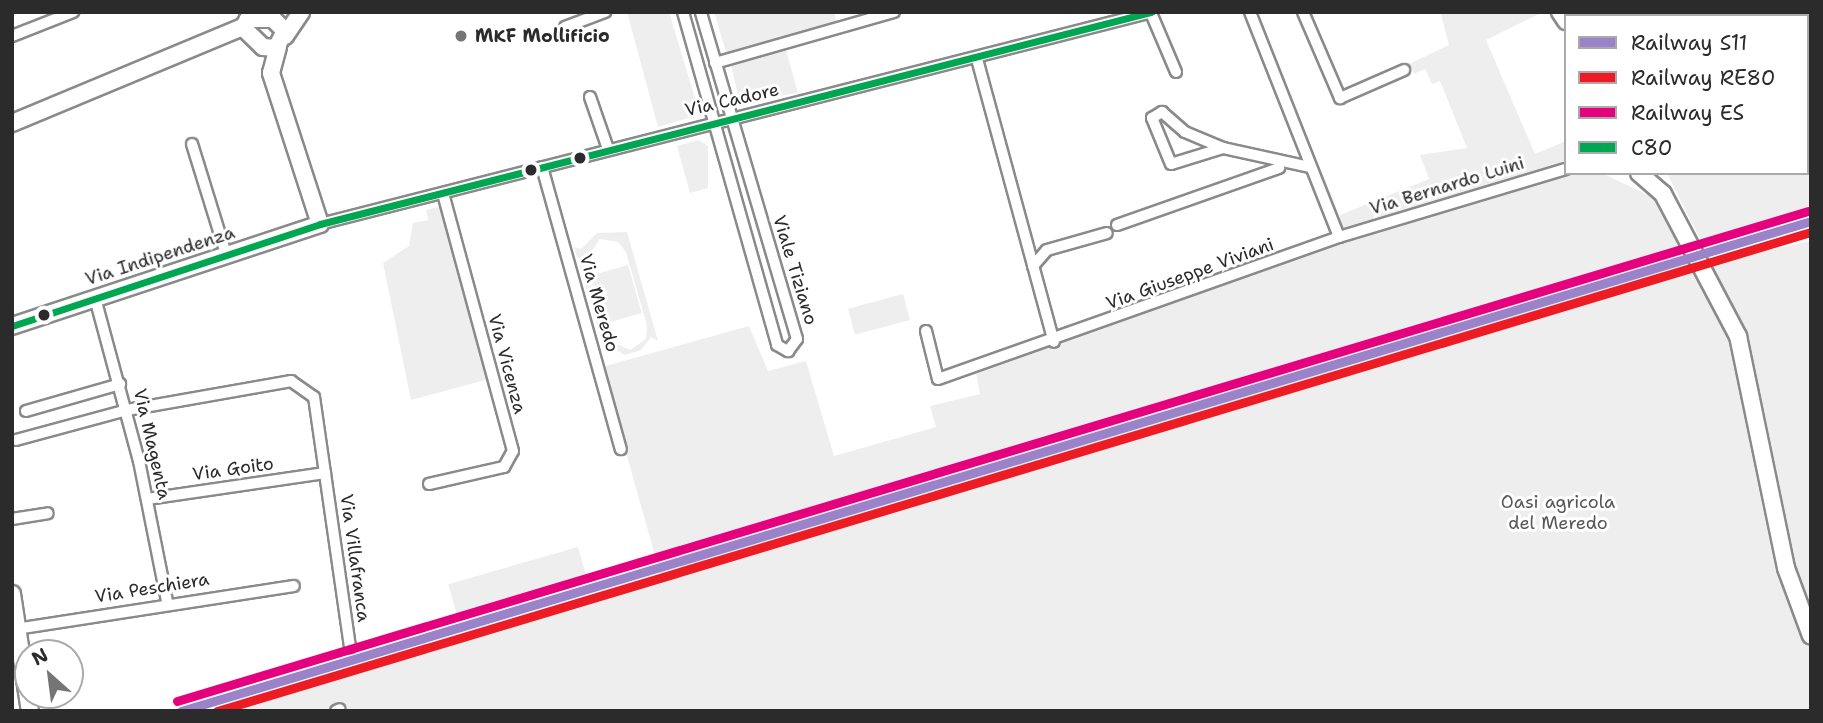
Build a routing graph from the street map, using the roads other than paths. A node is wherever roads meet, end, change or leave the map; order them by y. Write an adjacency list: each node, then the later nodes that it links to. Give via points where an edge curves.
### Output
1 (73, 12): 12 (street)
2 (299, 12): 10 (street); 13 (street)
3 (605, 12): 11 (street)
4 (683, 12): 21 (street, Viale Tiziano)
5 (701, 12): 15 (street, Viale Tiziano)
6 (1250, 12): 27 (street)
7 (1303, 12): 16 (street, via 1340,98)
8 (893, 13): 15 (street)
9 (1152, 13): 14 (street, Via Cadore); 17 (street)
10 (255, 19): 13 (street); 13 (street, via 263,47); 20 (street)
11 (565, 27)
12 (12, 36)
13 (281, 42): 35 (street, via 271,73)
14 (976, 59): 19 (street, Via Cadore); 40 (street)
15 (715, 63): 19 (street, Viale Tiziano)
16 (1404, 70)
17 (1175, 72)
18 (590, 97): 24 (street)
19 (731, 119): 21 (street, Via Cadore); 21 (street, Viale Tiziano, via 797,339 788,351 777,345)
20 (12, 123)
21 (714, 123): 24 (street, Via Cadore)
22 (192, 144): 39 (street)
23 (1223, 148): 23 (street, via 1185,132 1162,112 1152,118 1171,164); 25 (street)
24 (608, 149): 26 (street, Via Cadore)
25 (1268, 158): 27 (street); 30 (street)
26 (542, 167): 33 (street, Via Cadore); 49 (street, Via Meredo)
27 (1310, 167): 38 (street)
28 (1279, 168): 30 (street)
29 (1564, 170): 38 (street, Via Bernardo Luini)
30 (1264, 174): 36 (street)
31 (1641, 175): 34 (street)
32 (1659, 175): 34 (street)
33 (443, 193): 35 (street, Via Cadore); 52 (street, Via Vicenza, via 513,451 504,467)
34 (1664, 194): 50 (street, via 1726,308 1748,367)
35 (320, 224): 39 (street, Via Indipendenza)
36 (1117, 225)
37 (1107, 233): 40 (street, via 1047,250)
38 (1339, 237): 44 (street, Via Giuseppe Viviani)
39 (226, 254): 41 (street, Via Indipendenza)
40 (1033, 266): 44 (street)
41 (95, 298): 42 (street, Via Indipendenza); 45 (street, Via Magenta)
42 (12, 326)
43 (926, 331): 44 (street, Via Giuseppe Viviani, via 938,379)
44 (1054, 342)
45 (120, 384): 46 (street, Via Magenta); 47 (street)
46 (127, 410): 48 (street); 51 (street, Via Villafranca, via 291,381 314,397); 53 (street, Via Magenta)
47 (26, 411)
48 (16, 440)
49 (621, 449)
50 (1768, 470): 59 (street); 61 (street, via 1789,581)
51 (325, 473): 53 (street, Via Goito); 63 (street, Via Villafranca)
52 (429, 484)
53 (147, 499): 58 (street, Via Magenta)
54 (48, 513): 55 (street)
55 (12, 519)
56 (294, 586): 58 (street, Via Peschiera)
57 (12, 594): 60 (street)
58 (167, 601): 60 (street, Via Peschiera)
59 (1811, 621)
60 (16, 629): 62 (street)
61 (1811, 636)
62 (17, 639)
63 (350, 647)

